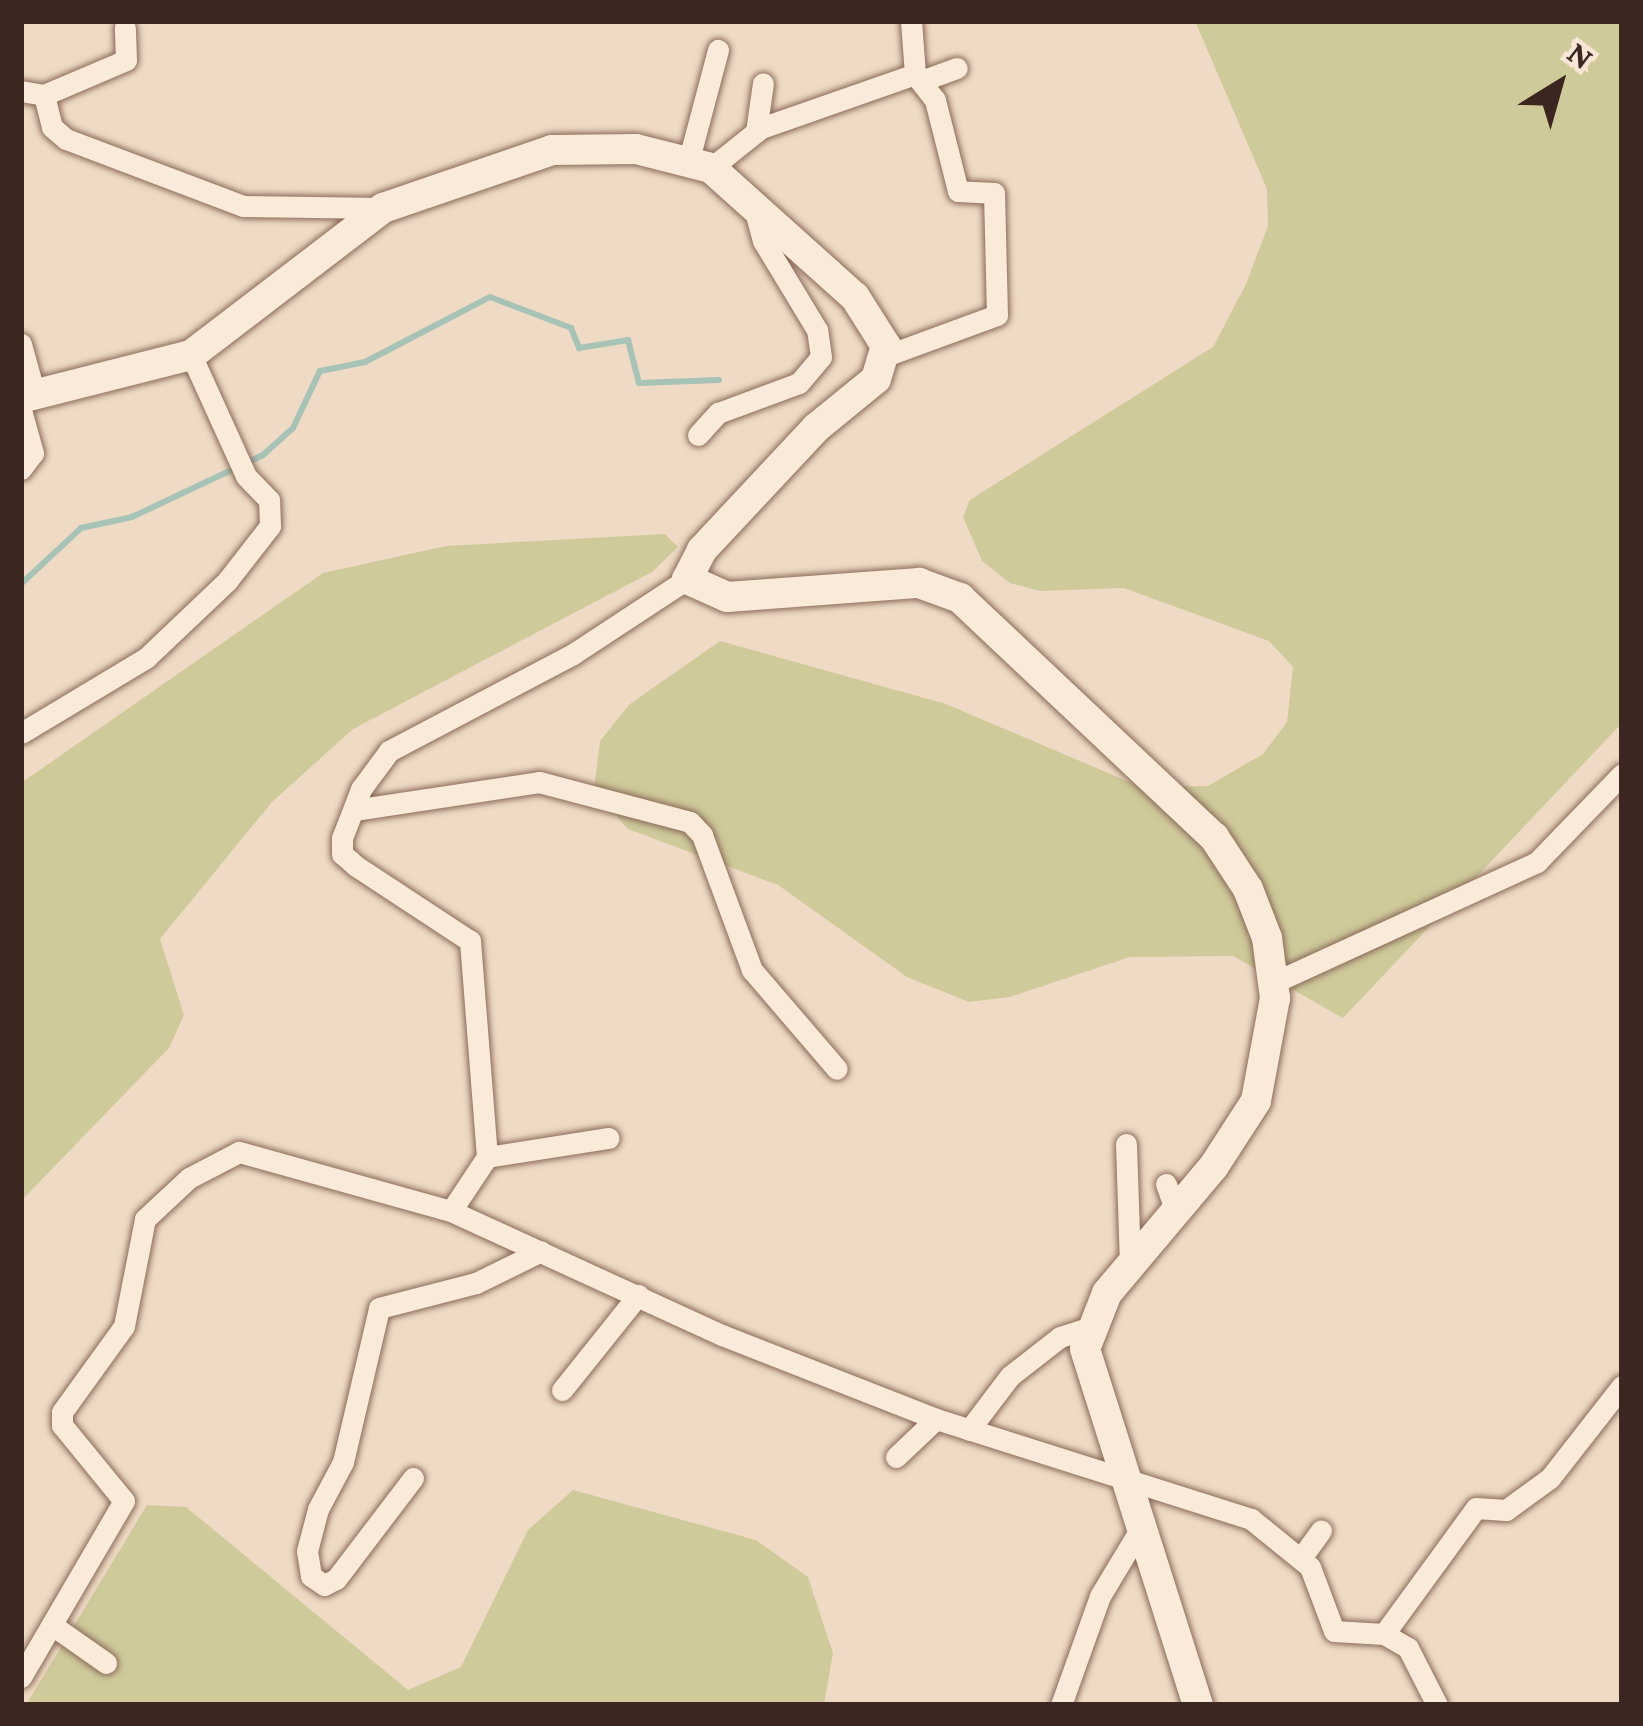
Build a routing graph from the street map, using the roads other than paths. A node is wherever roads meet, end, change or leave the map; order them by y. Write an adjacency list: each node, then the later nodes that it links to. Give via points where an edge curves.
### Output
1 (911, 21): 5 (street)
2 (125, 28): 7 (street, via 126,60)
3 (718, 50): 9 (street)
4 (957, 68): 5 (street)
5 (918, 78): 8 (street); 14 (street, via 934,100 958,191 994,193 997,315)
6 (763, 83): 8 (street)
7 (32, 93): 11 (street, via 65,139 243,206)
8 (756, 132): 9 (street)
9 (700, 164): 10 (street); 11 (street, via 608,146 553,150)
10 (757, 201): 14 (street, via 864,307); 16 (street, via 752,211 763,241 817,330 821,357 799,383 718,413)
11 (382, 208): 13 (street)
12 (21, 344): 15 (street)
13 (191, 355): 15 (street); 19 (street, via 241,467 269,500 272,520 241,566 146,658)
14 (888, 355): 18 (street, via 868,388 816,428 702,550)
15 (26, 401): 17 (street, via 33,453)
16 (698, 435)
17 (21, 469)
18 (687, 579): 21 (street, via 574,654 389,751); 22 (street, via 727,597 919,583 960,598 1214,837 1256,906)
19 (21, 733)
20 (1622, 773): 22 (street, via 1537,862)
21 (354, 810): 23 (street, via 539,782 690,822 702,835 752,970); 26 (street, via 342,854 470,941)
22 (1275, 982): 29 (street, via 1256,1101 1171,1197)
23 (837, 1070)
24 (609, 1138): 26 (street)
25 (1126, 1144): 29 (street, via 1118,1170)
26 (487, 1157): 27 (street)
27 (451, 1210): 28 (street); 42 (street, via 239,1152 159,1203 139,1239 124,1326 62,1412 62,1425 124,1501)
28 (541, 1252): 30 (street); 38 (street, via 476,1282 380,1308 343,1462 318,1509 311,1576 324,1585 336,1579)
29 (1130, 1262): 31 (street)
30 (638, 1295): 33 (street); 34 (street)
31 (1090, 1327): 35 (street, via 1060,1337 1010,1376); 37 (street, via 1086,1366)
32 (1622, 1386): 43 (street, via 1550,1478 1506,1510 1476,1508)
33 (562, 1390)
34 (937, 1419): 35 (street); 36 (street)
35 (969, 1430): 37 (street)
36 (896, 1457)
37 (1121, 1472): 40 (street); 41 (street, via 1251,1519)
38 (413, 1478)
39 (1321, 1530): 41 (street)
40 (1138, 1531): 46 (street, via 1100,1596); 47 (street)
41 (1301, 1558): 43 (street, via 1334,1631)
42 (52, 1625): 44 (street); 45 (street)
43 (1384, 1634): 48 (street, via 1418,1658)
44 (106, 1663)
45 (21, 1677)
46 (1060, 1705)
47 (1198, 1705)
48 (1437, 1705)

